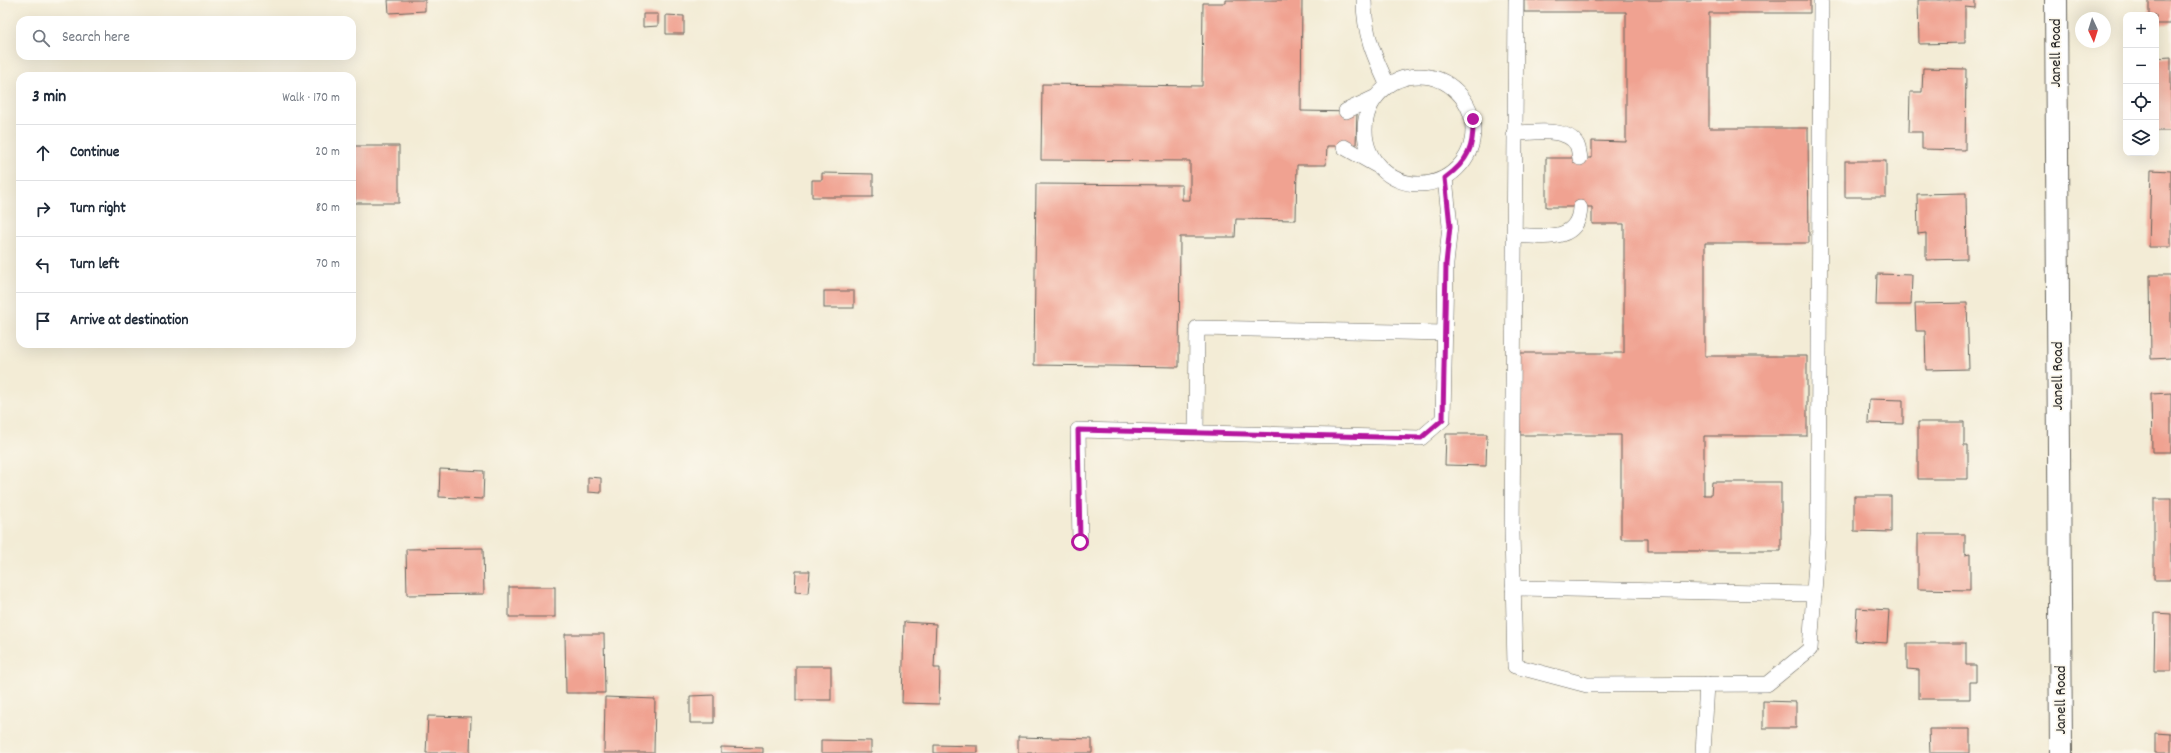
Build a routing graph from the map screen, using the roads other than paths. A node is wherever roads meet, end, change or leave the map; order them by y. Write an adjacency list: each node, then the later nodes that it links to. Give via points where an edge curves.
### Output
1 (1364, 0): 5 (lane, via 1364,22 1374,58)
2 (1516, 0): 8 (lane)
3 (1821, 0): 19 (lane, via 1818,535)
4 (2056, 0): 22 (street, Janell Road)
5 (1388, 86): 6 (lane); 12 (lane, via 1406,77 1423,76 1441,80 1455,90 1466,103 1473,119 1473,137 1469,153 1459,168)
6 (1376, 97): 7 (lane); 11 (lane, via 1368,113 1364,131 1368,149)
7 (1346, 111)
8 (1514, 133): 10 (lane, via 1562,134 1577,146); 14 (lane)
9 (1344, 147): 11 (lane)
10 (1580, 158)
11 (1377, 165): 12 (lane, via 1391,177 1409,184 1428,184)
12 (1445, 178): 15 (lane, via 1450,226)
13 (1580, 208): 14 (lane, via 1579,219 1572,230 1560,235)
14 (1514, 235): 18 (lane)
15 (1445, 333): 16 (lane, via 1443,419 1421,438); 16 (lane, via 1197,328)
16 (1196, 433): 17 (lane, via 1078,430)
17 (1080, 542)
18 (1513, 588): 19 (lane); 20 (lane, via 1515,666 1587,685)
19 (1814, 594): 20 (lane, via 1810,649 1767,684)
20 (1707, 684): 21 (lane)
21 (1703, 753)
22 (2061, 753)

